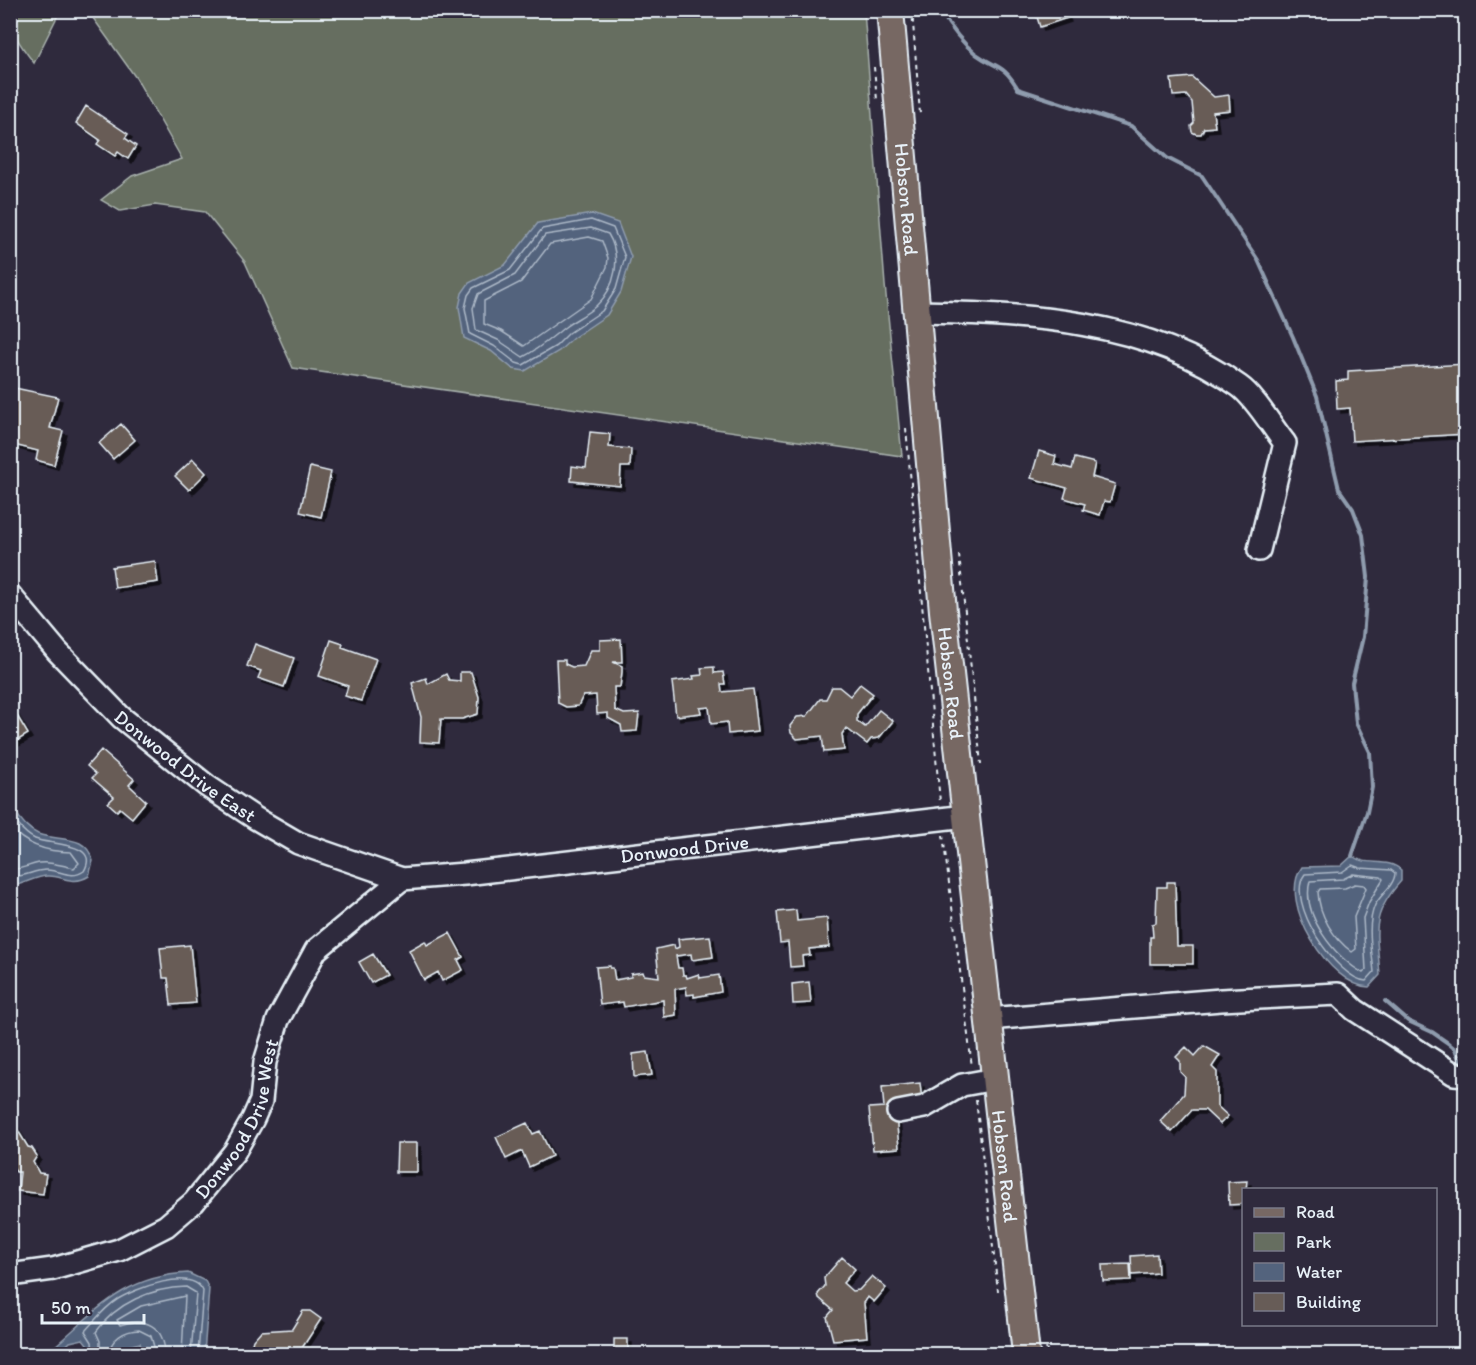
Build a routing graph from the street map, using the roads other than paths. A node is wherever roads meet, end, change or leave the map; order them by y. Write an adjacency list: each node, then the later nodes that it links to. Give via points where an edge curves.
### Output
1 (890, 10): 2 (main road, Hobson Road)
2 (916, 312): 3 (street, via 999,313 1101,327 1169,346 1241,387 1285,443); 5 (main road, Hobson Road)
3 (1259, 550)
4 (10, 595): 6 (street, Donwood Drive East, via 121,717 207,786 298,843)
5 (966, 816): 6 (street, Donwood Drive); 7 (main road, Hobson Road)
6 (402, 879): 11 (street, Donwood Drive West, via 316,950 278,1020 254,1119 235,1151 194,1202 166,1226 119,1250 53,1269)
7 (988, 1019): 8 (street, via 1210,1000 1338,994 1355,1010 1454,1074); 9 (main road, Hobson Road)
8 (1466, 1075)
9 (995, 1079): 10 (street, via 962,1085 924,1107); 12 (main road, Hobson Road)
10 (898, 1112)
11 (10, 1275)
12 (1026, 1354)

